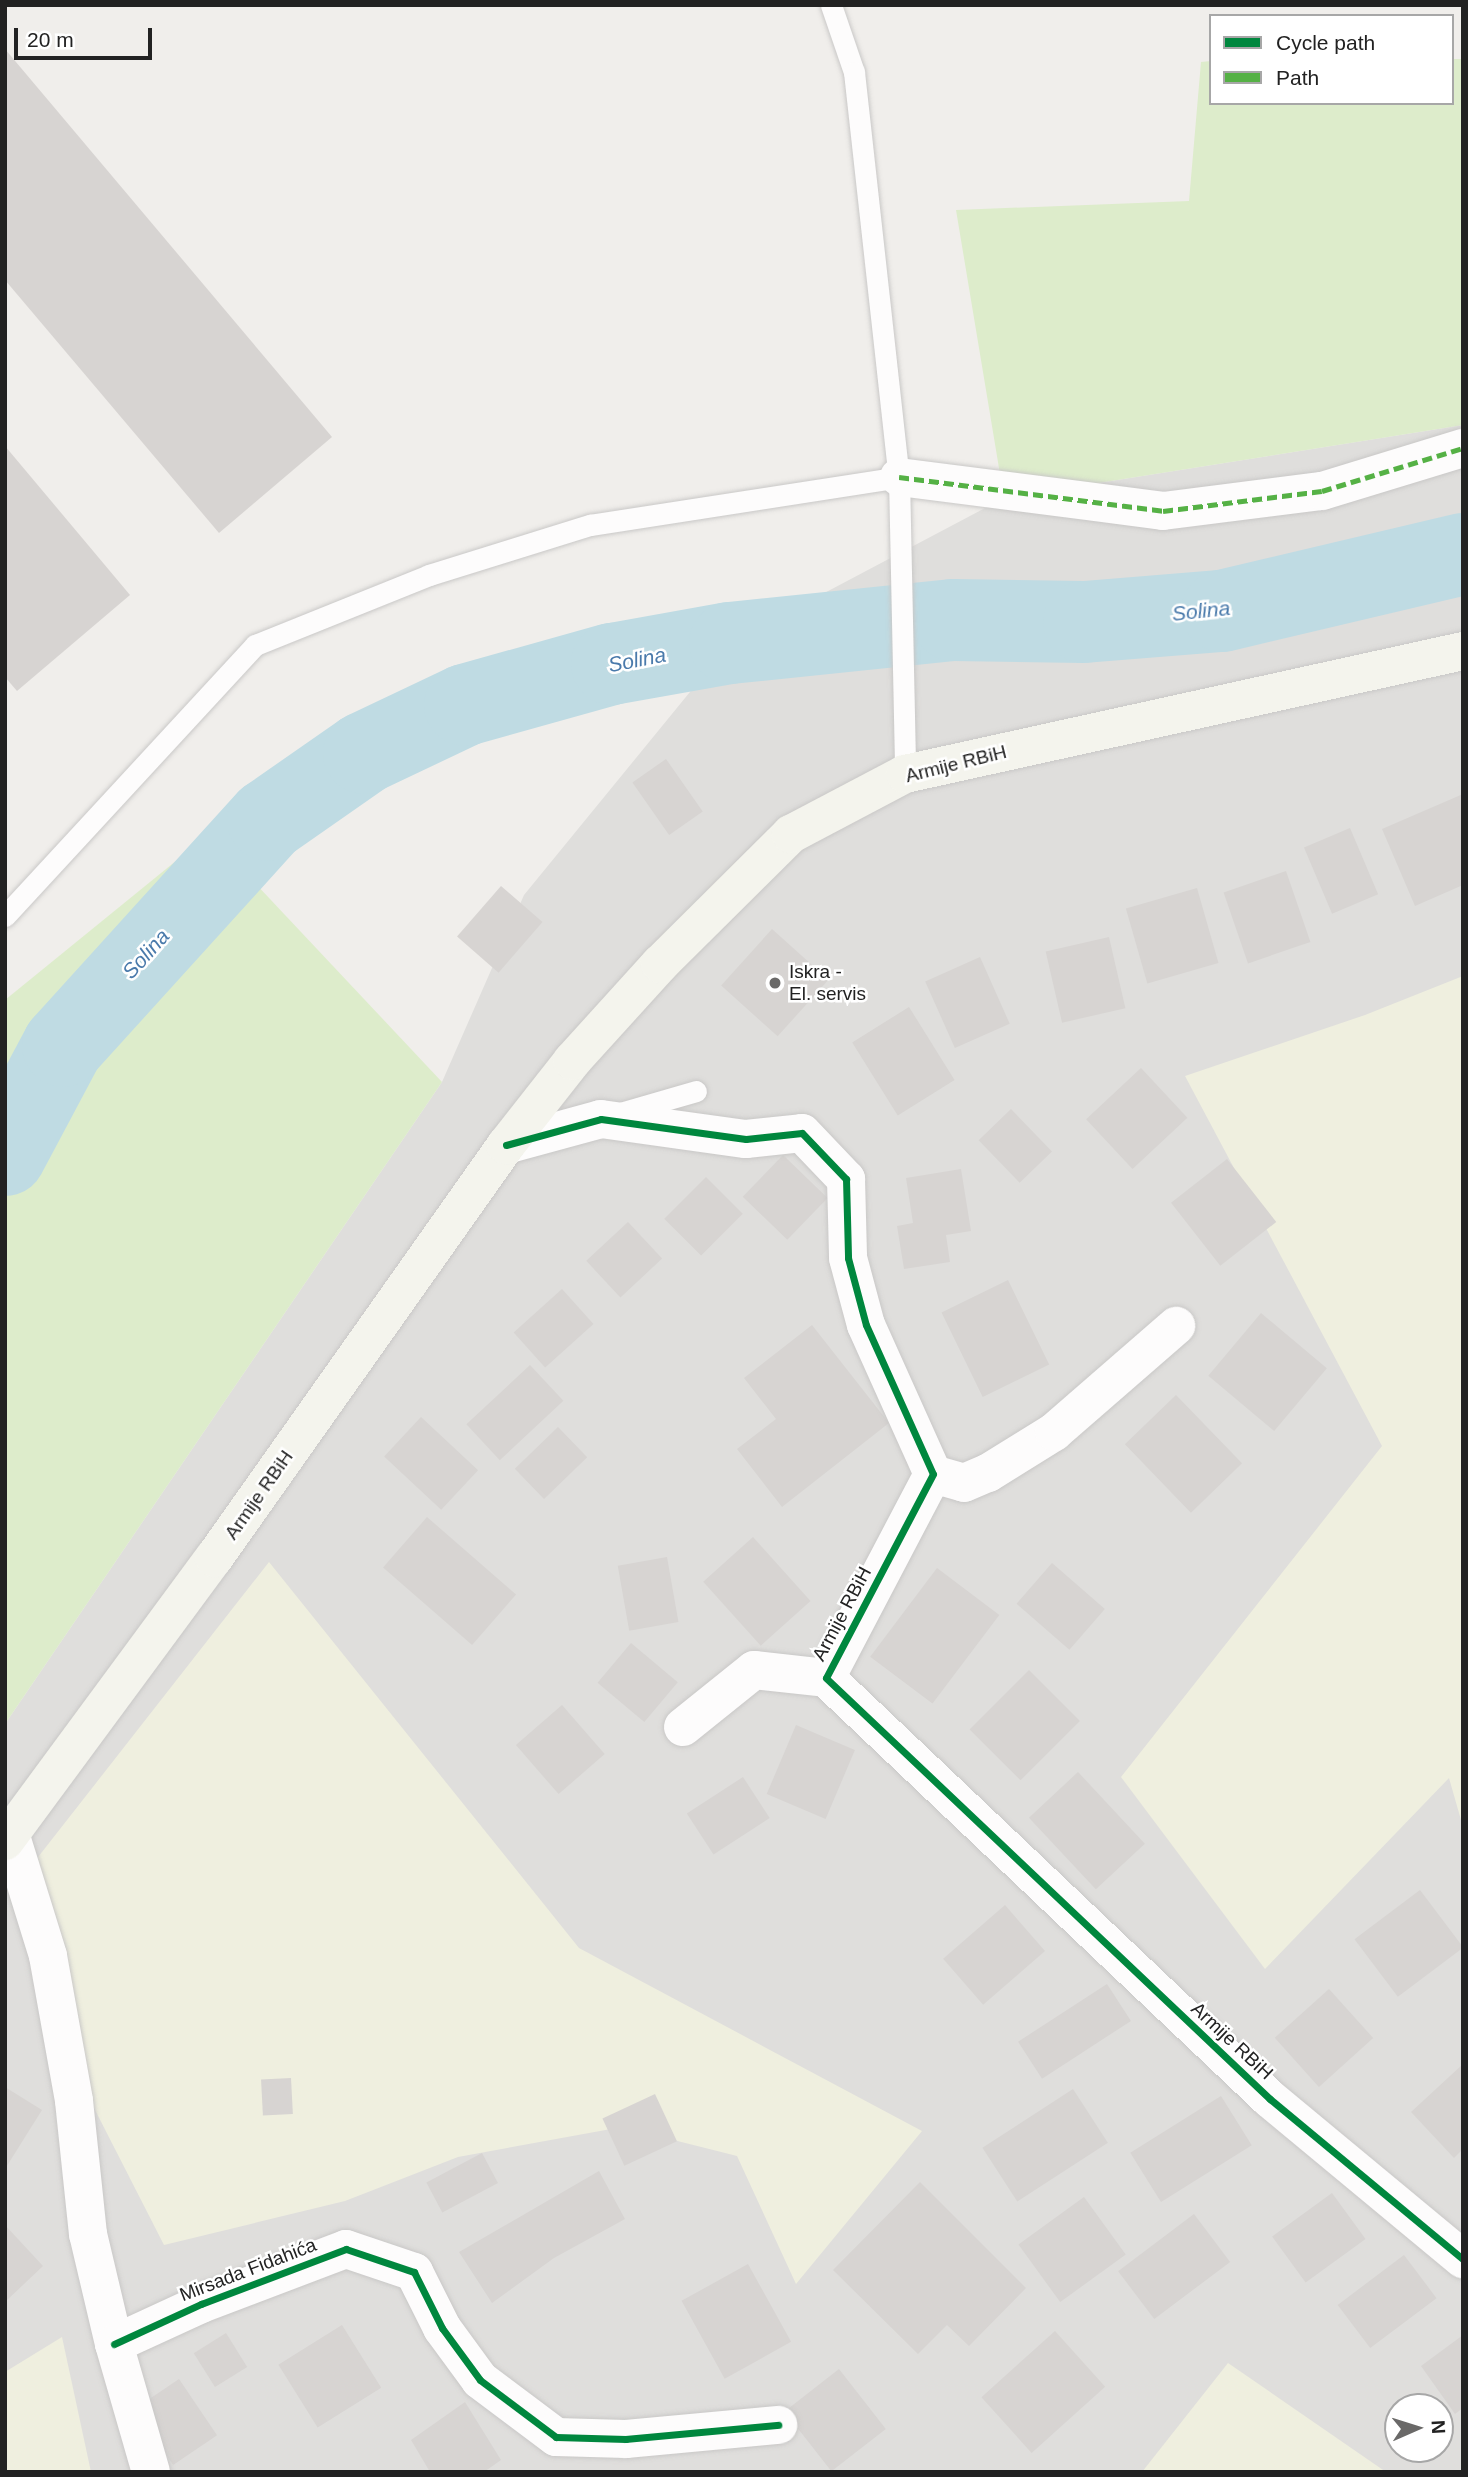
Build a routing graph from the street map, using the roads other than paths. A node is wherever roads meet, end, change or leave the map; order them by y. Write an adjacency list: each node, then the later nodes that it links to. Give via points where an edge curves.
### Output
1 (831, 5): 3 (lane, via 854,72)
2 (1463, 448): 3 (street, via 1322,491 1163,511)
3 (899, 477): 5 (lane); 6 (lane, via 590,525 429,575 255,645)
4 (1463, 651): 5 (main road, Armije RBiH)
5 (905, 774): 9 (main road, Armije RBiH, via 791,834 713,906 572,1061)
6 (5, 916)
7 (696, 1091): 8 (lane)
8 (601, 1119): 9 (street); 11 (street, via 746,1139 802,1133 846,1179 848,1258 866,1325)
9 (506, 1145): 14 (main road, Armije RBiH, via 214,1558)
10 (1176, 1326): 11 (street, via 1054,1432 988,1473 964,1483)
11 (933, 1474): 12 (street, Armije RBiH)
12 (825, 1678): 13 (street, Armije RBiH, via 754,1670); 15 (street, Armije RBiH, via 1270,2099)
13 (683, 1727)
14 (8, 1837): 16 (street, via 48,1956 74,2101 88,2234)
15 (1463, 2259)
16 (114, 2344): 17 (street, Mirsada Fidahića, via 201,2304 346,2249 414,2272 442,2328 480,2379 556,2437 626,2439); 18 (street)
17 (778, 2425)
18 (151, 2472)

